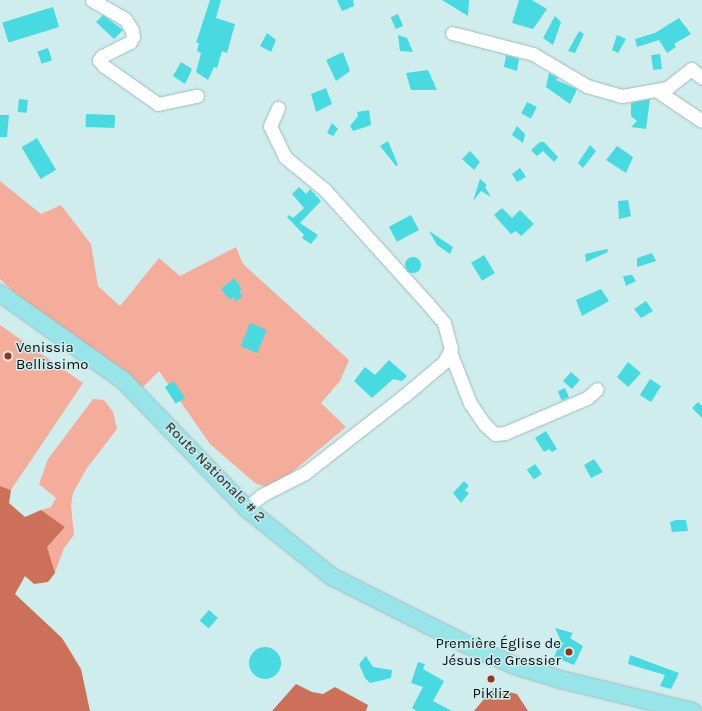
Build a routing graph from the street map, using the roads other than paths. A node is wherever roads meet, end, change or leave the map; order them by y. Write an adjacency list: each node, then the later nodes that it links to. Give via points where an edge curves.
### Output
1 (92, 0): 5 (street, via 125,19 132,30 133,37 130,42 102,56 99,60 104,66 158,104)
2 (452, 33): 4 (street, via 533,54 587,86 622,96)
3 (702, 78): 4 (street, via 691,69 667,88)
4 (656, 90): 7 (street)
5 (197, 96)
6 (278, 108): 9 (street, via 270,126 285,156 325,190 444,323 450,339)
7 (702, 121)
8 (0, 293): 11 (main road, Route Nationale # 2, via 123,380)
9 (450, 352): 10 (street, via 470,403 484,424 495,434 505,433 587,398); 11 (street, via 444,362 405,396 305,473 262,495)
10 (597, 389)
11 (246, 508): 12 (main road, Route Nationale # 2, via 331,576 470,646 560,679)
12 (692, 711)

